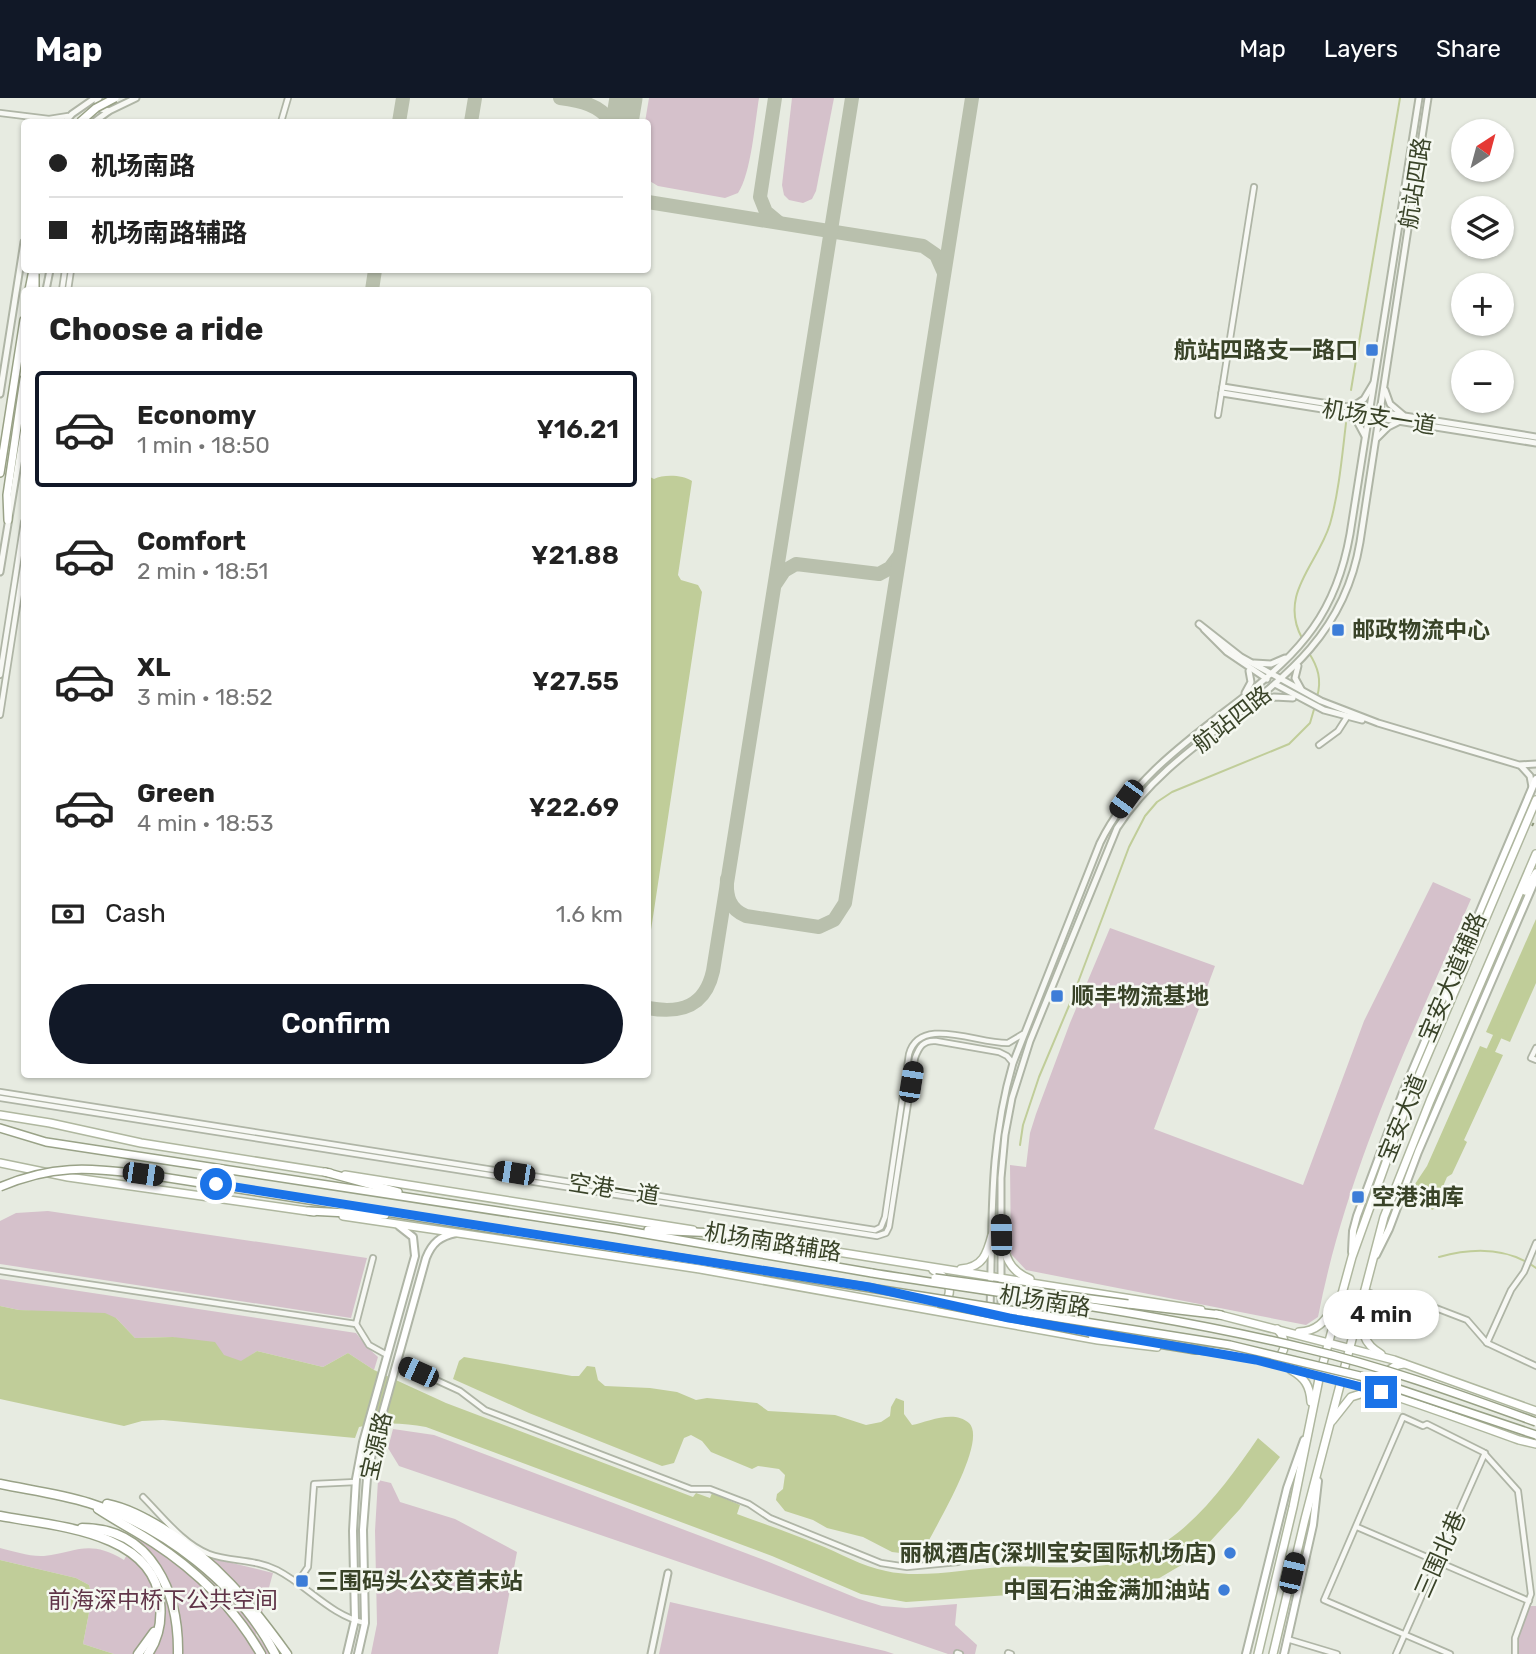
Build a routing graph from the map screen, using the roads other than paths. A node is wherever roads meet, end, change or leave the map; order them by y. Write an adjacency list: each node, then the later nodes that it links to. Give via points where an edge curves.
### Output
1 (97, 98): 7 (street, via 101,109); 9 (street)
2 (115, 98): 11 (main road, bridge)
3 (136, 98): 7 (street)
4 (288, 98): 13 (street)
5 (1419, 98): 17 (street, 航站四路)
6 (1428, 98): 18 (street, 航站四路)
7 (111, 110): 12 (street)
8 (0, 113): 9 (street, via 49,119)
9 (72, 114): 10 (street)
10 (68, 119)
11 (83, 119)
12 (98, 119)
13 (284, 119)
14 (1254, 187): 19 (street)
15 (21, 273): 20 (street)
16 (21, 339): 32 (main road)
17 (1375, 381): 22 (street, via 1364,399); 23 (street, 航站四路)
18 (1384, 384): 25 (street, 航站四路); 26 (street, via 1390,404)
19 (1222, 390): 22 (street, 机场支一道); 24 (street)
20 (0, 394)
21 (21, 399): 33 (main road, via 7,495)
22 (1347, 410): 23 (street, 机场支一道); 28 (street)
23 (1370, 413): 25 (street, 机场支一道); 28 (street, 航站四路)
24 (1218, 415)
25 (1380, 415): 26 (street, 机场支一道); 29 (street, 航站四路)
26 (1403, 419): 27 (street, 机场支一道); 29 (street); 30 (street, 机场支一道)
27 (1536, 437)
28 (1366, 439): 37 (street, 航站四路, via 1343,566 1314,628)
29 (1376, 441): 38 (street, 航站四路, via 1356,562 1343,598)
30 (1536, 443)
31 (21, 445): 33 (street)
32 (0, 473)
33 (8, 520): 35 (street)
34 (21, 541): 40 (street)
35 (0, 572)
36 (21, 580): 48 (street)
37 (1294, 652): 39 (street, via 1271,664); 41 (street, 航站四路)
38 (1301, 662): 42 (street, 航站四路); 43 (street, via 1295,682)
39 (1247, 664): 39 (street, via 1199,624 1217,643); 41 (street); 44 (street, via 1251,682)
40 (0, 675)
41 (1269, 677): 42 (street); 44 (street, 航站四路)
42 (1278, 682): 43 (street); 45 (street); 46 (street, 航站四路)
43 (1308, 695): 47 (street)
44 (1238, 701): 62 (street, 航站四路, via 1148,775 1117,811 1097,849)
45 (1303, 701): 46 (street, via 1277,696); 47 (street)
46 (1250, 705): 81 (street, 航站四路, via 1149,788 1110,843 1016,1082 1004,1143)
47 (1335, 710): 49 (street); 50 (street)
48 (0, 715)
49 (1347, 717): 50 (street); 51 (street, via 1338,731)
50 (1378, 723): 53 (street)
51 (1319, 745)
52 (1536, 764): 53 (street)
53 (1519, 765): 55 (street, via 1530,776)
54 (1536, 779): 55 (main road, 宝安大道辅路)
55 (1532, 788): 60 (main road, 宝安大道辅路)
56 (1536, 800): 61 (main road, 宝安大道)
57 (1536, 854): 59 (main road, 宝安大道)
58 (1536, 875): 59 (main road); 87 (main road, 宝安大道辅路)
59 (1511, 913): 87 (main road, 宝安大道, via 1410,1151 1384,1217)
60 (1452, 978): 61 (main road); 84 (main road, 宝安大道辅路, via 1366,1187 1353,1231)
61 (1447, 1007): 84 (main road, 宝安大道)
62 (1026, 1030): 65 (street, 航站四路); 66 (street, 空港一道, via 1008,1043 936,1033 914,1041 885,1217 875,1230)
63 (1536, 1048): 64 (street, via 1531,1058)
64 (1536, 1060)
65 (1013, 1063): 67 (street, 空港一道, via 1003,1053 991,1050 936,1041 920,1046 889,1227 877,1236); 80 (street, 航站四路, via 995,1142)
66 (0, 1091)
67 (0, 1098)
68 (0, 1115): 71 (main road, 机场南路辅路)
69 (0, 1128): 73 (main road, 机场南路, via 46,1142)
70 (0, 1163): 74 (main road, 机场南路辅路)
71 (325, 1172): 73 (main road); 78 (main road, 机场南路辅路)
72 (0, 1187): 75 (main road, 机场南路, bridge, via 68,1168 143,1174)
73 (429, 1200): 77 (main road, 机场南路)
74 (309, 1211): 75 (main road); 76 (main road, 机场南路辅路)
75 (428, 1218): 95 (main road, 机场南路, bridge)
76 (384, 1221): 79 (main road, 机场南路辅路); 83 (main road, via 411,1234)
77 (616, 1229): 78 (main road); 91 (main road, 机场南路)
78 (717, 1233): 88 (main road, 机场南路辅路)
79 (472, 1234): 86 (main road, via 442,1237); 98 (main road, 机场南路辅路)
80 (992, 1235): 89 (main road, via 984,1259 977,1265); 92 (street, 航站四路)
81 (1001, 1235): 93 (street, 航站四路); 94 (main road, via 1012,1268)
82 (1536, 1243): 106 (street)
83 (415, 1256): 86 (main road, via 422,1249); 109 (main road, 宝源路)
84 (1352, 1257): 96 (main road, 宝安大道)
85 (373, 1258): 102 (street)
86 (426, 1258): 112 (main road, 宝源路)
87 (1374, 1259): 97 (main road, 宝安大道)
88 (913, 1264): 89 (main road, 机场南路辅路); 98 (main road, via 942,1275 949,1285 945,1303)
89 (943, 1269): 92 (main road, 机场南路辅路)
90 (0, 1271): 102 (street)
91 (872, 1273): 99 (main road, bridge); 122 (main road, 机场南路, bridge, via 1272,1340 1368,1365)
92 (991, 1276): 93 (main road, 机场南路辅路); 100 (street, 航站四路)
93 (1001, 1278): 94 (main road, 机场南路辅路); 101 (street, 航站四路)
94 (1044, 1284): 99 (main road, 机场南路辅路)
95 (869, 1287): 108 (main road, bridge); 125 (main road, 机场南路, bridge, via 1283,1357 1360,1376)
96 (1341, 1293): 104 (main road, via 1320,1325); 105 (main road, 宝安大道)
97 (1363, 1294): 106 (street, via 1385,1299 1402,1295 1467,1320); 107 (main road, 宝安大道); 110 (main road, via 1365,1341)
98 (930, 1309): 100 (main road, 机场南路辅路)
99 (1221, 1315): 103 (main road, 机场南路辅路)
100 (990, 1320): 101 (main road, 机场南路辅路)
101 (1000, 1322): 108 (main road, 机场南路辅路, via 1125,1344)
102 (356, 1324): 109 (street, via 369,1345)
103 (1272, 1327): 104 (main road, 机场南路辅路); 111 (main road, via 1283,1336 1284,1349)
104 (1290, 1332): 105 (main road, 机场南路辅路)
105 (1328, 1342): 107 (main road, 机场南路辅路); 116 (main road, 宝安大道)
106 (1487, 1343): 115 (street)
107 (1349, 1347): 110 (main road, 机场南路辅路); 117 (main road, 宝安大道)
108 (1196, 1350): 111 (main road, 机场南路辅路)
109 (387, 1355): 129 (main road, 宝源路)
110 (1394, 1360): 114 (main road, 机场南路辅路)
111 (1268, 1362): 113 (main road, 机场南路辅路)
112 (397, 1363): 137 (street, via 460,1391 485,1410 691,1489 710,1489 749,1504 769,1518 872,1560 907,1567); 144 (main road, 宝源路, via 367,1478)
113 (1278, 1364): 116 (main road, 机场南路辅路); 120 (main road, via 1305,1380)
114 (1408, 1364): 119 (main road, via 1394,1366 1386,1375 1387,1388); 121 (main road, 机场南路辅路)
115 (1536, 1366)
116 (1320, 1374): 117 (main road, 机场南路辅路); 120 (main road, 宝安大道)
117 (1341, 1380): 118 (main road, 机场南路辅路); 123 (main road, 宝安大道)
118 (1381, 1392): 119 (main road, 机场南路辅路); 123 (main road, via 1355,1395)
119 (1396, 1396): 126 (main road, 机场南路辅路)
120 (1312, 1411): 124 (main road, 宝安大道)
121 (1536, 1411)
122 (1536, 1422)
123 (1330, 1424): 128 (main road, 宝安大道)
124 (1307, 1432): 156 (main road, via 1287,1488); 157 (main road, 宝安大道)
125 (1536, 1435)
126 (1536, 1444)
127 (1485, 1453): 135 (street, via 1404,1417); 138 (street, 三围北巷); 141 (street, via 1518,1491)
128 (1319, 1470): 146 (main road, via 1313,1525); 158 (main road, 宝安大道)
129 (356, 1482): 140 (street, via 314,1484 308,1567); 143 (main road, 宝源路)
130 (0, 1484): 132 (highway)
131 (143, 1497): 140 (street, via 206,1553 263,1564)
132 (80, 1500): 134 (highway); 134 (highway, via 112,1505)
133 (0, 1516): 136 (highway)
134 (125, 1517): 150 (highway, via 203,1582 234,1614); 151 (highway, via 181,1550 218,1581 253,1620); 152 (highway, via 177,1538 220,1572)
135 (1357, 1527): 138 (street); 145 (street, via 1324,1600)
136 (113, 1537): 142 (highway, via 150,1573); 149 (highway, via 138,1547 162,1576 175,1613)
137 (958, 1562)
138 (1437, 1562): 141 (street); 145 (street, 三围北巷)
139 (668, 1573): 155 (street)
140 (297, 1583): 143 (street, via 337,1613)
141 (1529, 1601): 163 (street)
142 (161, 1612): 147 (highway, via 153,1636); 148 (highway, via 158,1634)
143 (355, 1620): 144 (street); 153 (main road, 宝源路)
144 (365, 1623): 154 (main road, 宝源路)
145 (1405, 1634): 161 (street, 三围北巷); 162 (street)
146 (1287, 1639): 159 (main road); 160 (street)
147 (138, 1654)
148 (148, 1654)
149 (178, 1654)
150 (261, 1654)
151 (275, 1654)
152 (287, 1654)
153 (347, 1654)
154 (358, 1654)
155 (650, 1654)
156 (1246, 1654)
157 (1258, 1654)
158 (1273, 1654)
159 (1284, 1654)
160 (1336, 1654)
161 (1396, 1654)
162 (1450, 1654)
163 (1515, 1654)

